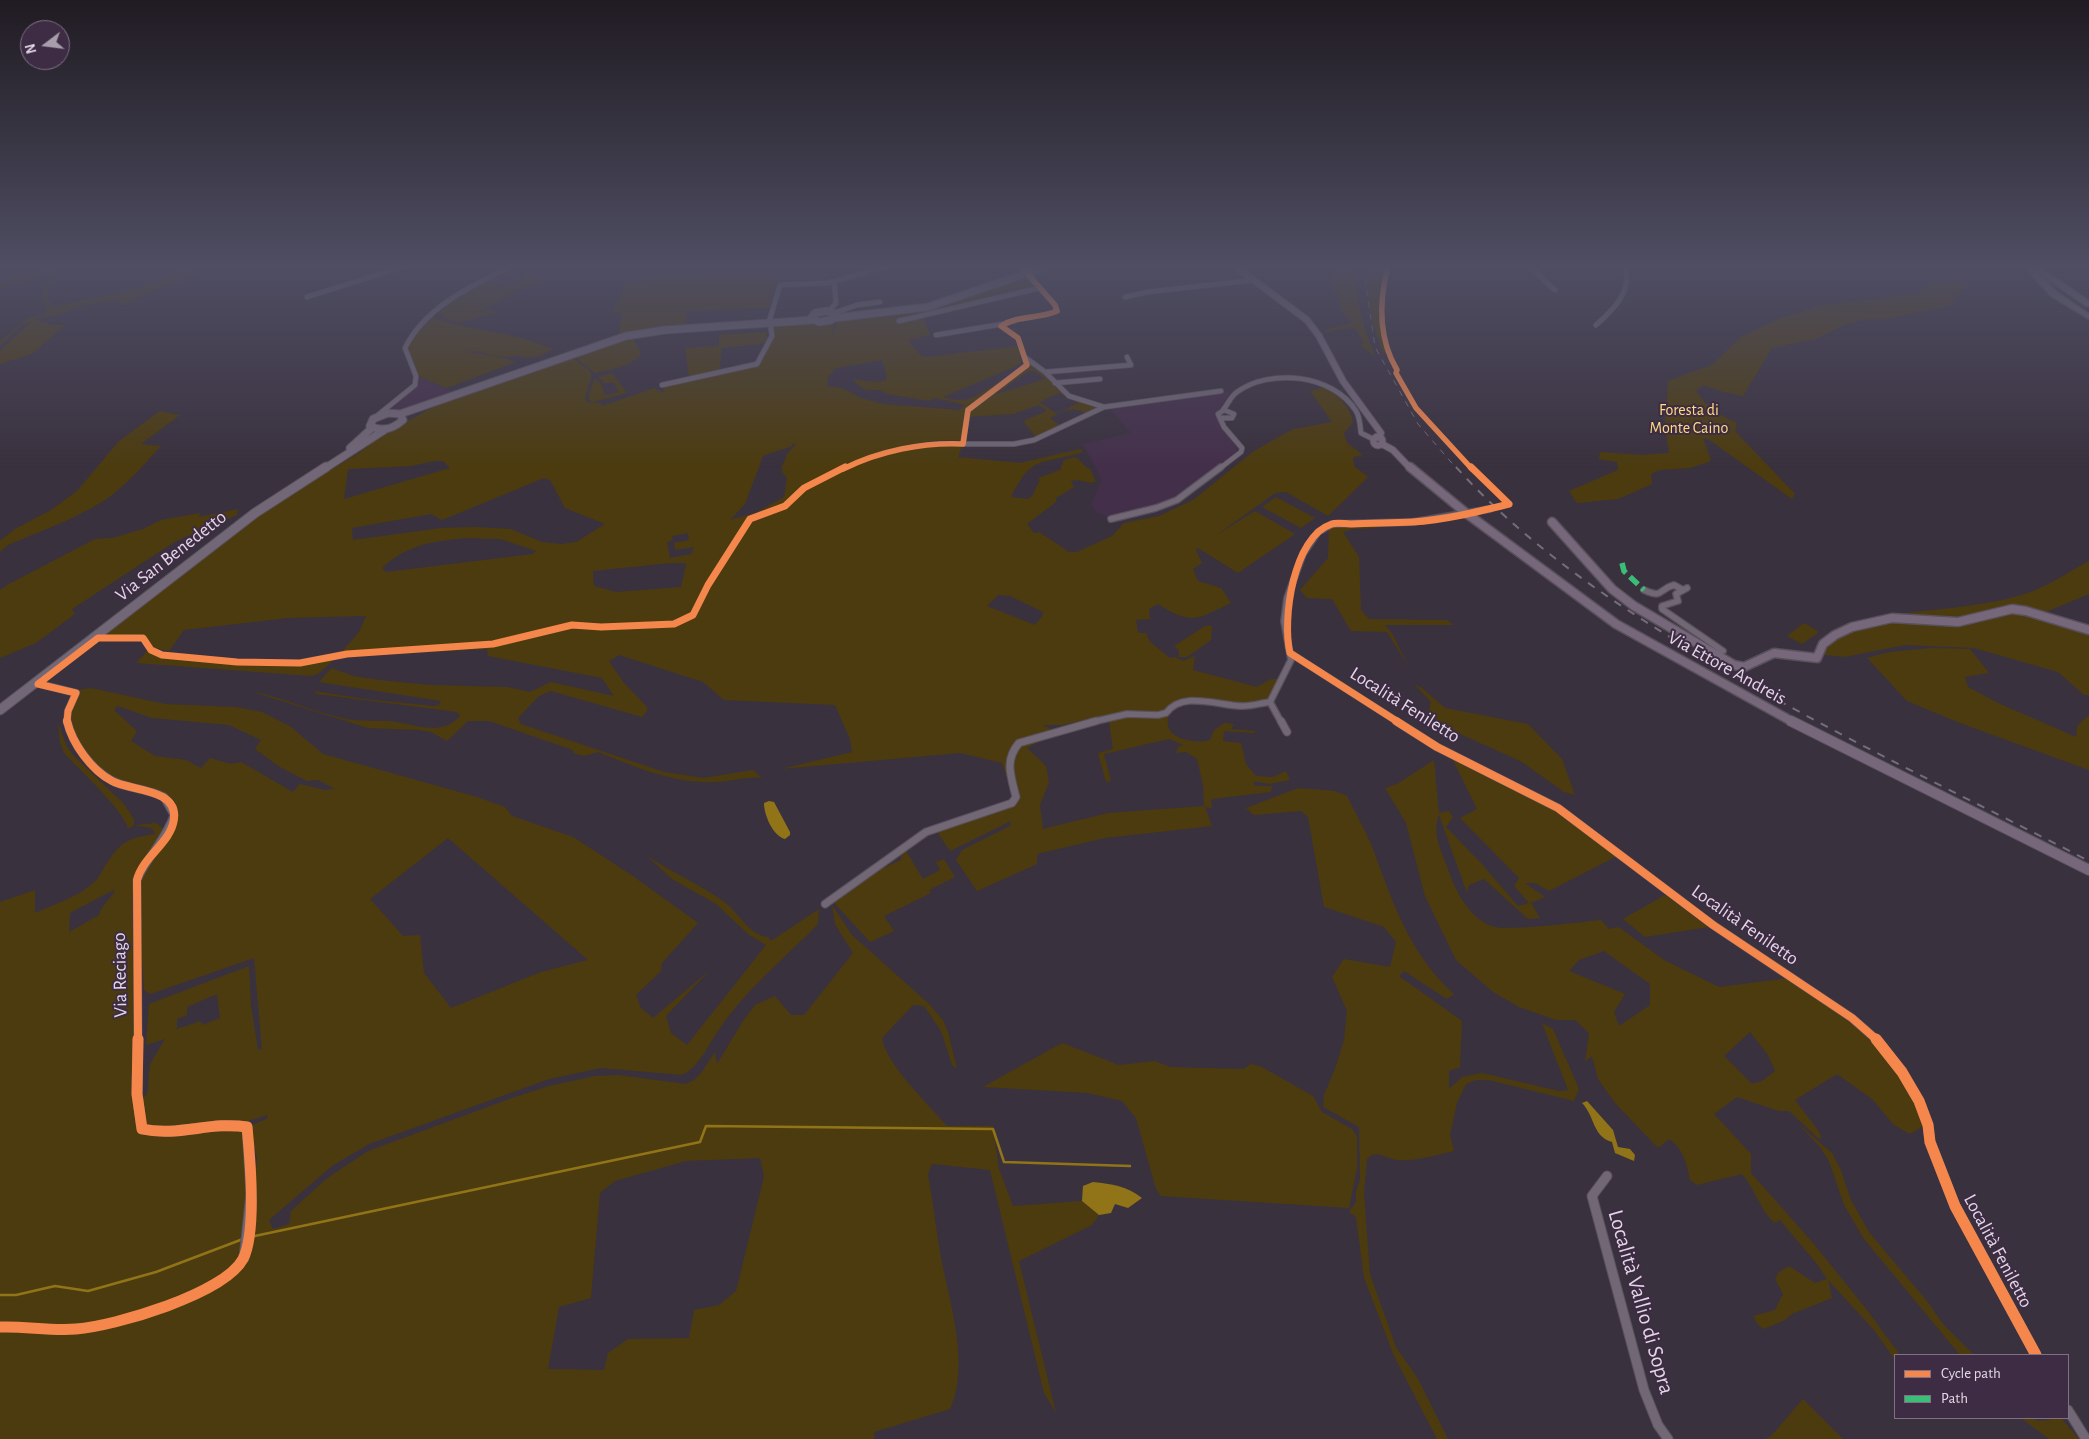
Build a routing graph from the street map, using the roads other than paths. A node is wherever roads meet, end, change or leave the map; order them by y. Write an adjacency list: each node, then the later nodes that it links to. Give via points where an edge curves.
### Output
1 (413, 333): 15 (street, Via San Benedetto, via 405,348 416,381)
2 (645, 333): 18 (main road, Via San Benedetto, via 626,336 526,369)
3 (772, 333): 13 (street, via 757,364)
4 (947, 333): 7 (street)
5 (1010, 333): 9 (street, via 1018,338)
6 (1317, 333): 23 (street, Via Ettore Andreis, via 1343,381 1381,433)
7 (936, 335)
8 (1127, 357): 10 (street, via 1131,365)
9 (1026, 358): 10 (street); 16 (street, via 1027,365 968,410 963,444 1014,444 1034,440)
10 (1046, 372): 12 (street)
11 (1100, 379): 12 (street)
12 (1055, 383): 16 (street, via 1074,398)
13 (662, 385)
14 (1221, 391): 16 (street)
15 (394, 402): 18 (street, via 390,409); 19 (street, Via San Benedetto)
16 (1104, 407)
17 (1226, 409): 20 (street, via 1218,414); 20 (street, via 1234,415); 23 (street, via 1236,391 1248,385 1284,378 1316,381 1330,385 1340,393 1356,411 1361,433)
18 (400, 415): 19 (main road); 22 (main road, Via San Benedetto, via 397,426)
19 (377, 416): 21 (main road, Via San Benedetto, via 371,421)
20 (1224, 420): 27 (street, via 1242,448 1241,452 1177,500)
21 (372, 428): 22 (main road); 24 (main road, Via San Benedetto)
22 (386, 429): 24 (main road, Via San Benedetto)
23 (1378, 440): 26 (street, Via Ettore Andreis)
24 (333, 464): 33 (main road, Via San Benedetto, via 255,513)
25 (1490, 508): 26 (street)
26 (1466, 513): 32 (street, via 1413,522 1322,527 1311,540 1286,600 1286,646); 37 (street, Via Ettore Andreis, via 1582,601 1645,641 1802,727)
27 (1111, 519)
28 (1552, 522): 30 (street, via 1634,606 1734,665 1744,667 1774,653 1817,658 1823,644 1835,635 1852,627 1892,618 1958,622 2012,609 2026,610)
29 (1644, 590): 31 (street, via 1662,594 1667,586 1677,585 1682,591 1678,601 1666,603 1662,609)
30 (2089, 630)
31 (1723, 650)
32 (1290, 654): 34 (street, via 1291,660); 41 (street, Località Feniletto, via 1437,747 1558,808 1713,924 1852,1018 1878,1041 1919,1101 1930,1142 1955,1206)
33 (37, 684): 35 (main road, Via San Benedetto); 40 (street, Via Reciago, via 76,693 67,713 69,728 82,751 107,778 163,796 170,803 174,815 172,822 136,880 137,1094 142,1129 157,1134 233,1124 247,1128 250,1149)
34 (1270, 702): 36 (street); 38 (street, via 1243,706 1201,700 1182,702 1166,712 1105,718 1019,743 1010,752 1008,764 1016,797 1012,803 926,832)
35 (0, 710)
36 (1287, 732)
37 (2089, 870)
38 (826, 904)
39 (1607, 1176): 43 (street, Località Vallio di Sopra, via 1592,1196 1644,1392)
40 (244, 1258)
41 (2035, 1354)
42 (2069, 1412): 44 (street)
43 (1668, 1439)
44 (2086, 1439)

